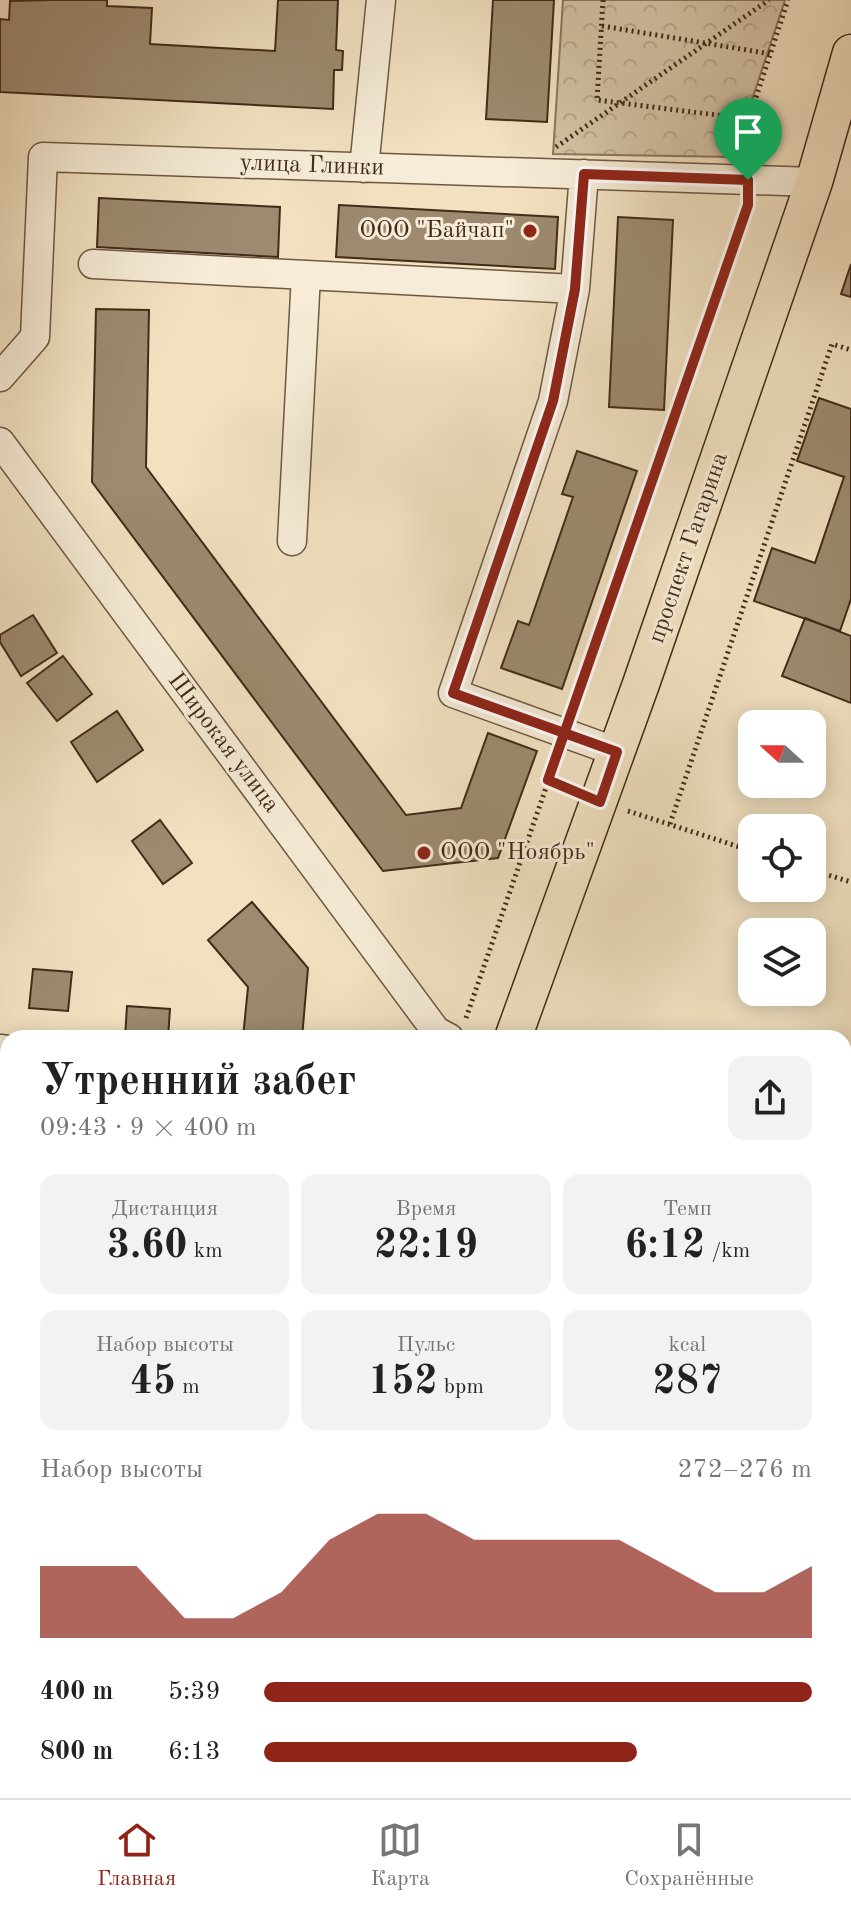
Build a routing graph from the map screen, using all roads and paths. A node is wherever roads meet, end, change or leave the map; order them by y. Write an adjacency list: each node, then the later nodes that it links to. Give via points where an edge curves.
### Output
1 (381, 0): 12 (street)
2 (603, 0): 5 (path)
3 (769, 0): 6 (path)
4 (788, 0): 8 (path)
5 (602, 26): 6 (path); 9 (path, via 597,100)
6 (706, 43): 8 (path); 9 (path)
7 (851, 53): 15 (main road, проспект Гагарина)
8 (771, 54): 10 (path)
9 (622, 103): 10 (path); 11 (path)
10 (749, 119): 14 (path)
11 (553, 149)
12 (364, 168): 13 (street, улица Глинки); 20 (street, улица Глинки, via 43,157 35,337)
13 (584, 174): 14 (street, улица Глинки); 18 (street)
14 (748, 180): 15 (street, улица Глинки); 23 (path, via 748,205)
15 (814, 182): 24 (main road, проспект Гагарина)
16 (93, 264): 17 (street)
17 (306, 275): 18 (street); 22 (street)
18 (575, 289): 23 (street, via 553,401 453,693)
19 (851, 350): 27 (path, via 832,344)
20 (0, 377)
21 (0, 442): 31 (street, Широкая улица)
22 (292, 541)
23 (565, 733): 24 (street); 25 (path)
24 (617, 752): 26 (main road, проспект Гагарина)
25 (548, 780): 26 (path); 32 (path)
26 (600, 802): 27 (path); 33 (main road, проспект Гагарина)
27 (670, 824): 28 (path)
28 (738, 846)
29 (826, 874): 30 (path)
30 (851, 882)
31 (435, 1030)
32 (456, 1030)
33 (516, 1030)

